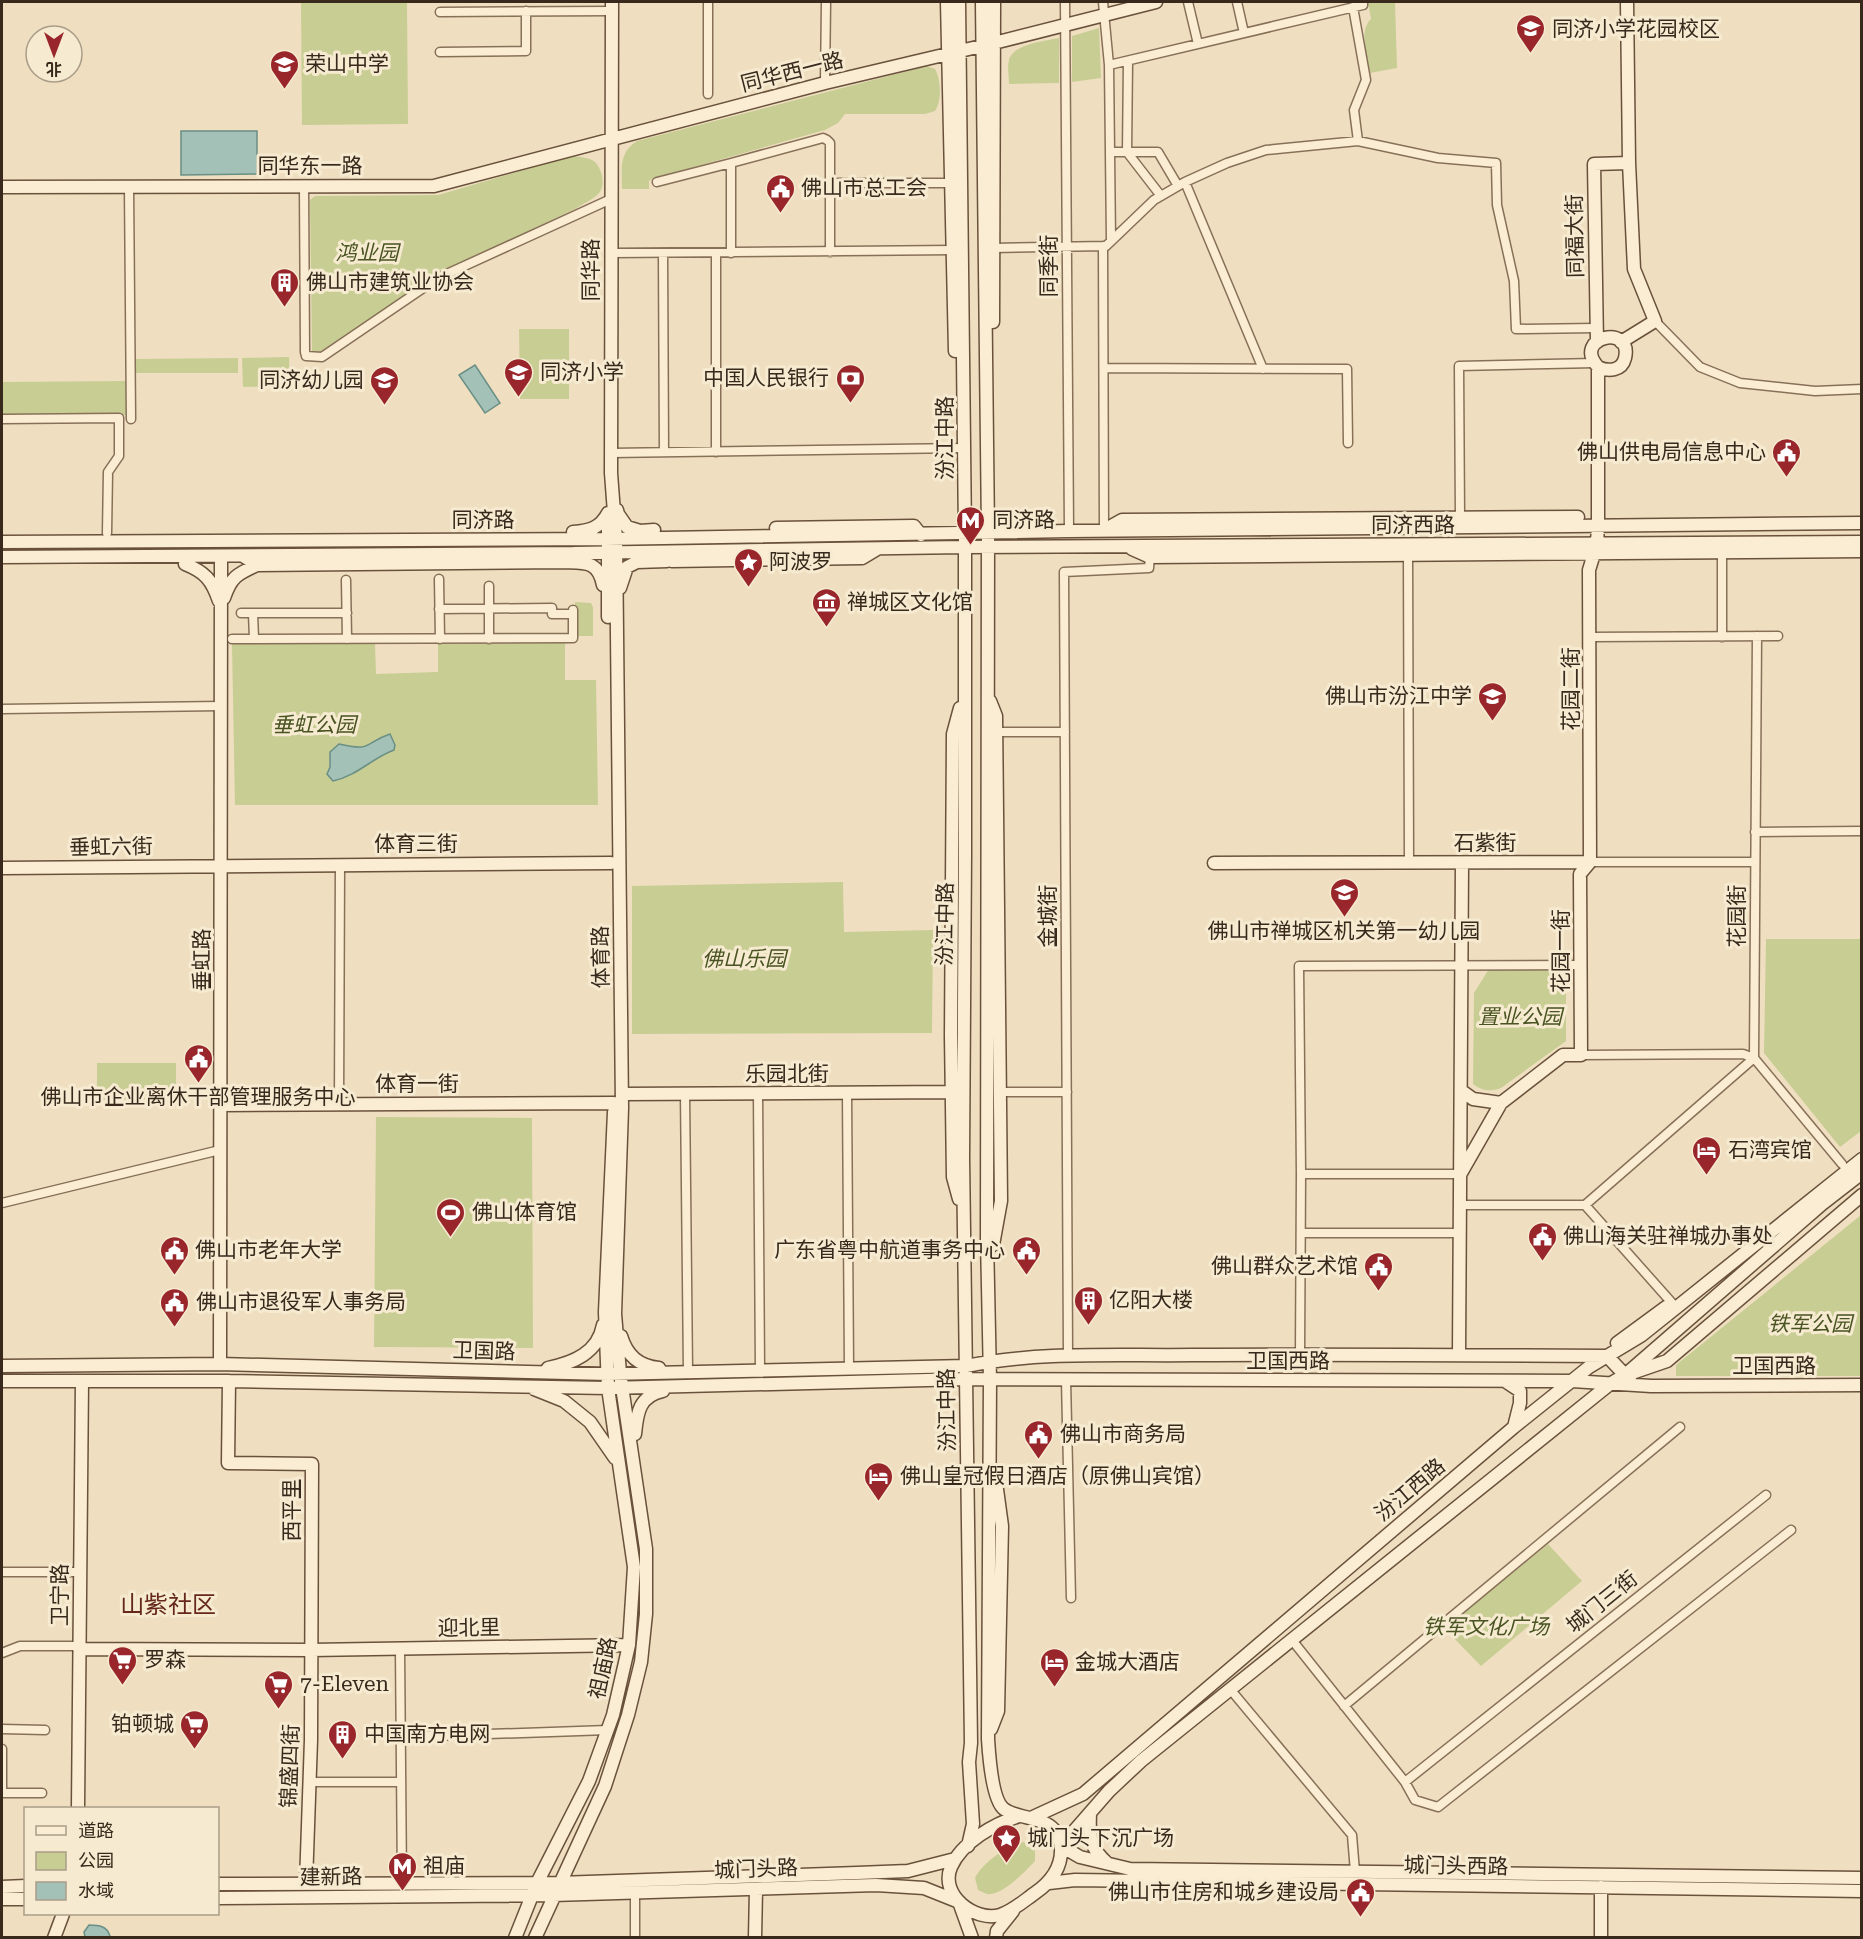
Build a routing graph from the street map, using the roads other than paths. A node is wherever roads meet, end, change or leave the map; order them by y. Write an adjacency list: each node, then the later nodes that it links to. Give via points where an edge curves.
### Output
1 (708, 2): 28 (street)
2 (826, 2): 27 (street)
3 (947, 2): 24 (main road)
4 (959, 2): 24 (main road, 汾江中路)
5 (982, 2): 21 (main road, 汾江中路)
6 (994, 2): 21 (main road)
7 (1065, 2): 19 (street, 同季街)
8 (1103, 2): 18 (street)
9 (1156, 2): 18 (main road, 同华西一路)
10 (1188, 2): 22 (street)
11 (1237, 2): 20 (street)
12 (1628, 2): 34 (main road)
13 (1363, 3): 15 (street)
14 (612, 6): 16 (street); 29 (main road, 同华路)
15 (1353, 7): 20 (street); 30 (street, via 1366,80 1354,110)
16 (526, 11): 17 (street); 23 (street, via 526,51)
17 (440, 12)
18 (1103, 15): 19 (main road, 同华西一路); 26 (street)
19 (1065, 24): 21 (main road, 同华西一路); 45 (street, 同季街)
20 (1244, 33): 22 (street)
21 (988, 44): 24 (main road, 同华西一路); 47 (main road); 62 (main road, 汾江中路)
22 (1198, 44): 25 (street)
23 (440, 52)
24 (954, 52): 27 (main road, 同华西一路); 37 (main road); 48 (main road, 汾江中路)
25 (1128, 61): 26 (street); 32 (street)
26 (1109, 65): 31 (street)
27 (825, 83): 29 (main road, 同华西一路)
28 (708, 94)
29 (612, 138): 40 (main road, 同华东一路, via 434,186); 43 (main road, 同华路)
30 (1358, 141): 38 (street, via 1266,150); 55 (street, via 1438,158 1496,163 1497,205 1514,281 1516,329)
31 (1110, 152): 32 (street); 44 (street)
32 (1127, 152): 38 (street, via 1158,152); 42 (street)
33 (731, 163): 35 (street); 36 (street, via 823,138 830,143); 53 (street)
34 (1629, 163): 54 (main road, via 1634,268); 55 (main road, 同福大街, via 1594,164)
35 (657, 182)
36 (830, 183): 37 (street); 49 (street)
37 (950, 183): 48 (main road)
38 (1182, 184): 42 (street); 60 (street)
39 (129, 186): 40 (main road, 同华东一路); 41 (main road, 同华东一路); 64 (street)
40 (304, 186): 43 (street, via 305,352 315,358 330,352 438,278)
41 (2, 187)
42 (1161, 196): 44 (street)
43 (611, 199): 50 (main road, 同华路)
44 (1111, 241): 46 (street)
45 (1067, 246): 46 (street); 47 (street); 80 (street, 同季街)
46 (1103, 246): 59 (street)
47 (993, 248): 62 (main road, via 993,341)
48 (958, 250): 49 (street); 66 (main road, 汾江中路)
49 (830, 252): 53 (street)
50 (611, 253): 51 (street); 69 (main road, 同华路)
51 (663, 253): 52 (street); 67 (street)
52 (716, 253): 53 (street); 68 (street)
53 (731, 253)
54 (1655, 321): 57 (main road); 61 (street, via 1700,367 1740,383 1815,391)
55 (1596, 328): 56 (main road, 同福大街)
56 (1597, 342): 57 (main road, via 1612,337); 58 (main road, 同福大街, via 1592,353)
57 (1621, 342): 58 (main road, via 1626,352 1620,367 1609,371)
58 (1596, 365): 75 (street, via 1459,366); 76 (main road, 同福大街)
59 (1104, 368): 60 (street); 81 (street)
60 (1263, 369): 65 (street, via 1347,369)
61 (1862, 389)
62 (986, 398): 84 (main road, 汾江中路)
63 (2, 419): 83 (street, via 119,418 119,456 108,472)
64 (131, 419)
65 (1348, 443)
66 (964, 448): 68 (street); 85 (main road, 汾江中路)
67 (664, 452): 68 (street); 69 (street)
68 (716, 452)
69 (611, 453): 70 (main road, 同华路)
70 (611, 473): 71 (main road, 同华路); 79 (main road, via 618,514 627,527 640,531)
71 (611, 515): 82 (main road, via 588,531); 88 (main road, 同华路)
72 (1745, 516): 73 (main road); 76 (main road); 78 (main road)
73 (1778, 516): 74 (main road); 78 (main road)
74 (1862, 516)
75 (1460, 518): 76 (main road); 81 (main road, via 1122,520)
76 (1598, 521): 78 (main road, 同济西路); 81 (main road, 同济西路); 97 (main road, 花园二街)
77 (1862, 523): 78 (main road, 同济西路)
78 (1762, 524)
79 (672, 530): 86 (main road, via 914,526); 87 (main road)
80 (1069, 531): 81 (main road, 同济西路); 84 (main road, 同济西路)
81 (1104, 531)
82 (563, 532)
83 (107, 533)
84 (988, 533): 85 (main road, 同济西路); 95 (main road, 汾江中路)
85 (965, 534): 86 (main road, 同济路); 94 (main road, 汾江中路)
86 (921, 535): 87 (main road, 同济路)
87 (652, 538): 88 (main road, 同济路)
88 (611, 539): 89 (main road, 同济路); 99 (main road, 体育路)
89 (2, 542)
90 (1862, 542): 97 (main road, 同济西路)
91 (1346, 545): 93 (main road, 同济西路); 97 (main road, 同济西路); 104 (main road)
92 (1125, 546): 93 (main road, 同济西路); 95 (main road, 同济西路); 109 (main road)
93 (1291, 546): 104 (main road)
94 (964, 547): 95 (main road, 同济西路); 96 (main road, 同济路); 135 (main road, 汾江中路)
95 (988, 547): 134 (main road, 汾江中路)
96 (879, 548): 100 (main road, 同济路); 110 (main road, via 862,558)
97 (1596, 548): 101 (main road); 103 (main road); 128 (main road, 花园二街, via 1589,570)
98 (1862, 551): 101 (main road)
99 (611, 552): 100 (main road, 同济路); 102 (main road, 同济路); 121 (main road, 体育路)
100 (652, 552): 110 (main road)
101 (1722, 552): 125 (street)
102 (574, 553): 107 (main road, 同济路); 111 (main road)
103 (1408, 554): 104 (main road); 147 (street)
104 (1316, 555): 109 (main road)
105 (199, 556): 106 (main road, 同济路); 108 (main road, 同济路); 113 (main road)
106 (221, 556): 107 (main road, 同济路); 118 (main road, 垂虹路)
107 (242, 556): 114 (main road)
108 (2, 557)
109 (1150, 557): 139 (street, 金城街, via 1149,568 1064,572)
110 (672, 561): 121 (main road, via 637,562 627,567)
111 (561, 562): 114 (main road); 121 (main road, via 589,563 596,568)
112 (2, 564): 113 (main road)
113 (185, 564): 118 (main road, via 211,580)
114 (257, 565): 118 (main road, via 230,581)
115 (439, 579): 120 (street)
116 (346, 580): 124 (street)
117 (489, 586): 119 (street)
118 (221, 608): 136 (main road, 垂虹路)
119 (489, 608): 120 (street); 133 (street); 133 (street, via 573,612 573,638)
120 (439, 609): 132 (street)
121 (612, 610): 145 (main road, 体育路); 162 (main road, 体育路)
122 (241, 613): 123 (street)
123 (253, 613): 124 (street); 130 (street)
124 (347, 613): 131 (street)
125 (1722, 636): 126 (street); 128 (street)
126 (1757, 636): 127 (street); 141 (street, 花园街)
127 (1778, 636)
128 (1590, 637): 143 (main road, 花园二街)
129 (232, 639): 130 (street)
130 (254, 639): 131 (street)
131 (347, 639): 132 (street)
132 (440, 639): 133 (street)
133 (489, 639)
134 (987, 692): 138 (main road, via 996,716); 186 (main road, 汾江中路)
135 (965, 693): 156 (main road, via 953,734); 180 (main road, 汾江中路)
136 (221, 706): 137 (street); 149 (main road, 垂虹路)
137 (2, 709)
138 (996, 732): 139 (street); 157 (main road)
139 (1065, 732): 158 (street, 金城街)
140 (1862, 831): 141 (street)
141 (1755, 832): 144 (street, 花园街)
142 (1462, 862): 143 (main road, 石紫街); 147 (main road, 石紫街); 151 (main road)
143 (1590, 862): 144 (street, 石紫街); 152 (main road, 花园一街, via 1580,874)
144 (1755, 862): 154 (street, 花园街)
145 (611, 863): 148 (main road, 体育三街); 162 (main road, 体育路)
146 (1214, 863): 147 (main road, 石紫街)
147 (1409, 863)
148 (340, 864): 149 (main road, 体育三街); 164 (street)
149 (222, 865): 150 (main road, 垂虹六街); 165 (main road, 垂虹路)
150 (2, 868)
151 (1462, 965): 152 (street); 155 (main road); 173 (street, via 1299,966)
152 (1581, 965): 153 (main road, 花园一街)
153 (1581, 1055): 154 (street, via 1743,1054); 163 (main road, via 1563,1055)
154 (1754, 1058): 171 (street); 179 (street)
155 (1462, 1091): 163 (main road, via 1473,1098); 166 (main road)
156 (952, 1092): 160 (main road, 乐园北街); 180 (main road, via 953,1177)
157 (1000, 1092): 158 (street); 186 (main road, via 1001,1201)
158 (1066, 1092): 193 (street, 金城街)
159 (758, 1093): 160 (main road, 乐园北街); 161 (main road, 乐园北街); 201 (street)
160 (847, 1093): 183 (street)
161 (685, 1094): 162 (main road, 乐园北街); 203 (street)
162 (618, 1098): 164 (main road, 体育一街); 190 (main road, 体育路)
163 (1501, 1103): 167 (main road)
164 (339, 1104): 165 (main road, 体育一街)
165 (220, 1105): 169 (main road, 垂虹路)
166 (1461, 1126): 167 (main road); 174 (main road)
167 (1484, 1132): 174 (main road)
168 (1862, 1149): 171 (main road)
169 (220, 1150): 177 (street); 197 (main road, 垂虹路)
170 (1862, 1159): 176 (main road)
171 (1842, 1164): 189 (main road)
172 (1862, 1173): 176 (main road)
173 (1301, 1174): 174 (street); 181 (street)
174 (1460, 1174): 178 (main road)
175 (1862, 1195): 188 (main road)
176 (1820, 1200): 185 (main road, 汾江西路); 189 (main road, 汾江西路)
177 (2, 1203)
178 (1460, 1205): 179 (street); 182 (main road)
179 (1585, 1205): 189 (street)
180 (964, 1213): 184 (main road, 汾江中路)
181 (1301, 1233): 182 (street); 191 (street)
182 (1460, 1233): 192 (main road)
183 (849, 1246): 184 (street); 200 (street)
184 (964, 1246): 199 (main road, 汾江中路)
185 (1769, 1251): 187 (main road, 汾江西路); 188 (main road)
186 (988, 1270): 196 (main road, 汾江中路)
187 (1739, 1277): 188 (main road); 205 (main road, 汾江西路)
188 (1764, 1277): 205 (main road, via 1667,1360)
189 (1671, 1309): 194 (main road, via 1615,1344); 195 (main road, 汾江西路, via 1642,1335)
190 (609, 1310): 202 (main road, via 596,1345 582,1358); 203 (main road, via 624,1346 638,1363); 204 (main road, 体育路)
191 (1300, 1354): 192 (main road, 卫国西路); 193 (main road, 卫国西路)
192 (1460, 1354): 194 (main road, 卫国西路)
193 (1068, 1356): 196 (main road, 卫国西路)
194 (1587, 1356): 195 (main road, 卫国西路)
195 (1607, 1356): 205 (main road); 213 (main road, 汾江西路)
196 (990, 1361): 199 (main road, 卫国西路); 207 (main road, 汾江中路)
197 (220, 1364): 198 (main road, 卫国路); 202 (main road, 卫国路)
198 (2, 1366)
199 (966, 1366): 200 (main road, 卫国路); 206 (main road, 汾江中路)
200 (849, 1368): 201 (main road, 卫国路)
201 (760, 1371): 203 (main road, 卫国路)
202 (528, 1372): 204 (main road, 卫国路)
203 (686, 1372): 204 (main road, 卫国路)
204 (614, 1373): 219 (main road, 祖庙路); 220 (main road, 祖庙路)
205 (1625, 1376): 214 (main road, 汾江西路); 216 (main road)
206 (966, 1379): 207 (main road, 卫国西路); 218 (main road); 252 (main road, 汾江中路, via 968,1511 962,1573 962,1639 963,1716 973,1824)
207 (990, 1380): 208 (main road, 卫国西路); 250 (main road, 汾江中路, via 989,1758 999,1803 1004,1810)
208 (1066, 1380): 209 (main road, 卫国西路); 229 (street)
209 (1504, 1380): 213 (main road, 卫国西路); 221 (main road, via 1520,1391)
210 (2, 1381): 211 (main road)
211 (82, 1381): 212 (main road); 228 (main road, 卫宁路)
212 (229, 1381): 217 (main road); 234 (main road, 西平里, via 228,1463 312,1464)
213 (1572, 1381): 214 (main road, 卫国西路); 221 (main road, 汾江西路)
214 (1610, 1384): 216 (main road, 卫国西路); 230 (main road, 汾江西路)
215 (1862, 1385): 216 (main road, 卫国西路)
216 (1651, 1386)
217 (528, 1387): 219 (main road); 224 (main road, via 564,1401 590,1422)
218 (687, 1387): 220 (main road); 223 (main road, via 653,1393 642,1402)
219 (608, 1388): 220 (main road); 224 (main road, 祖庙路)
220 (623, 1388): 223 (main road, 祖庙路)
221 (1514, 1427): 251 (main road, 汾江西路, via 1083,1794)
222 (1680, 1427): 237 (street)
223 (633, 1453): 260 (main road, 祖庙路, via 647,1566 641,1662 605,1786)
224 (620, 1468): 231 (main road, 祖庙路, via 633,1567)
225 (1766, 1495): 245 (street, 城门三街)
226 (1791, 1530): 245 (street, via 1438,1807 1415,1800)
227 (2, 1572): 228 (street)
228 (80, 1572): 232 (main road, 卫宁路)
229 (1071, 1599)
230 (1292, 1640): 236 (main road, 汾江西路); 237 (street)
231 (628, 1645): 233 (main road, 迎北里); 240 (main road, 祖庙路)
232 (79, 1647): 234 (main road, 迎北里); 235 (street, via 20,1646); 248 (main road, 卫宁路)
233 (400, 1649): 234 (main road, 迎北里); 241 (street)
234 (311, 1650): 243 (main road, 锦盛四街)
235 (2, 1653)
236 (1230, 1689): 249 (main road, 汾江西路, via 1141,1761); 256 (street, via 1352,1835)
237 (1344, 1706): 245 (street)
238 (2, 1729): 239 (street)
239 (45, 1730)
240 (608, 1730): 241 (street); 266 (main road, 祖庙路, via 589,1781)
241 (401, 1737): 244 (street)
242 (2, 1749): 246 (street)
243 (309, 1782): 244 (street); 258 (main road, 锦盛四街)
244 (401, 1782): 259 (street)
245 (1405, 1782)
246 (2, 1793): 247 (street)
247 (42, 1793)
248 (78, 1807)
249 (1090, 1813): 253 (main road, 汾江西路); 255 (main road, via 1089,1835 1096,1853)
250 (1019, 1816): 251 (main road); 252 (main road, via 1002,1821)
251 (1033, 1817): 253 (main road, via 1056,1833)
252 (968, 1846): 254 (main road)
253 (1061, 1846): 255 (main road, 城门头西路, via 1080,1857); 261 (main road, via 1059,1866)
254 (956, 1858): 260 (main road, 城门头路, via 908,1871); 274 (main road, via 949,1882)
255 (1108, 1864): 256 (main road, 城门头西路, via 1130,1869)
256 (1355, 1872): 257 (main road, 城门头西路)
257 (1862, 1878)
258 (306, 1883): 259 (main road, 建新路); 262 (main road, 建新路)
259 (402, 1883): 266 (main road, 建新路)
260 (558, 1883): 266 (main road, 城门头路); 270 (main road, 祖庙路)
261 (1049, 1883): 265 (main road, 城门头西路, via 1075,1880); 275 (main road)
262 (219, 1884)
263 (24, 1886): 264 (main road)
264 (2, 1887)
265 (1601, 1887): 268 (main road, 城门头西路); 284 (main road)
266 (535, 1889): 270 (main road, 建新路); 271 (main road, 建新路); 278 (main road, 祖庙路)
267 (756, 1889): 269 (main road, 城门头路); 274 (main road, 城门头路, via 885,1885 924,1888); 281 (main road)
268 (1862, 1891)
269 (635, 1893): 270 (main road, 城门头路); 280 (street)
270 (553, 1895): 279 (main road)
271 (219, 1898)
272 (2, 1899): 273 (main road)
273 (24, 1899)
274 (958, 1902): 275 (main road, via 990,1916); 282 (main road)
275 (1022, 1902): 283 (main road)
276 (63, 1915): 277 (main road)
277 (54, 1938)
278 (515, 1938)
279 (535, 1938)
280 (635, 1938)
281 (756, 1938)
282 (972, 1938)
283 (996, 1938)
284 (1601, 1938)

